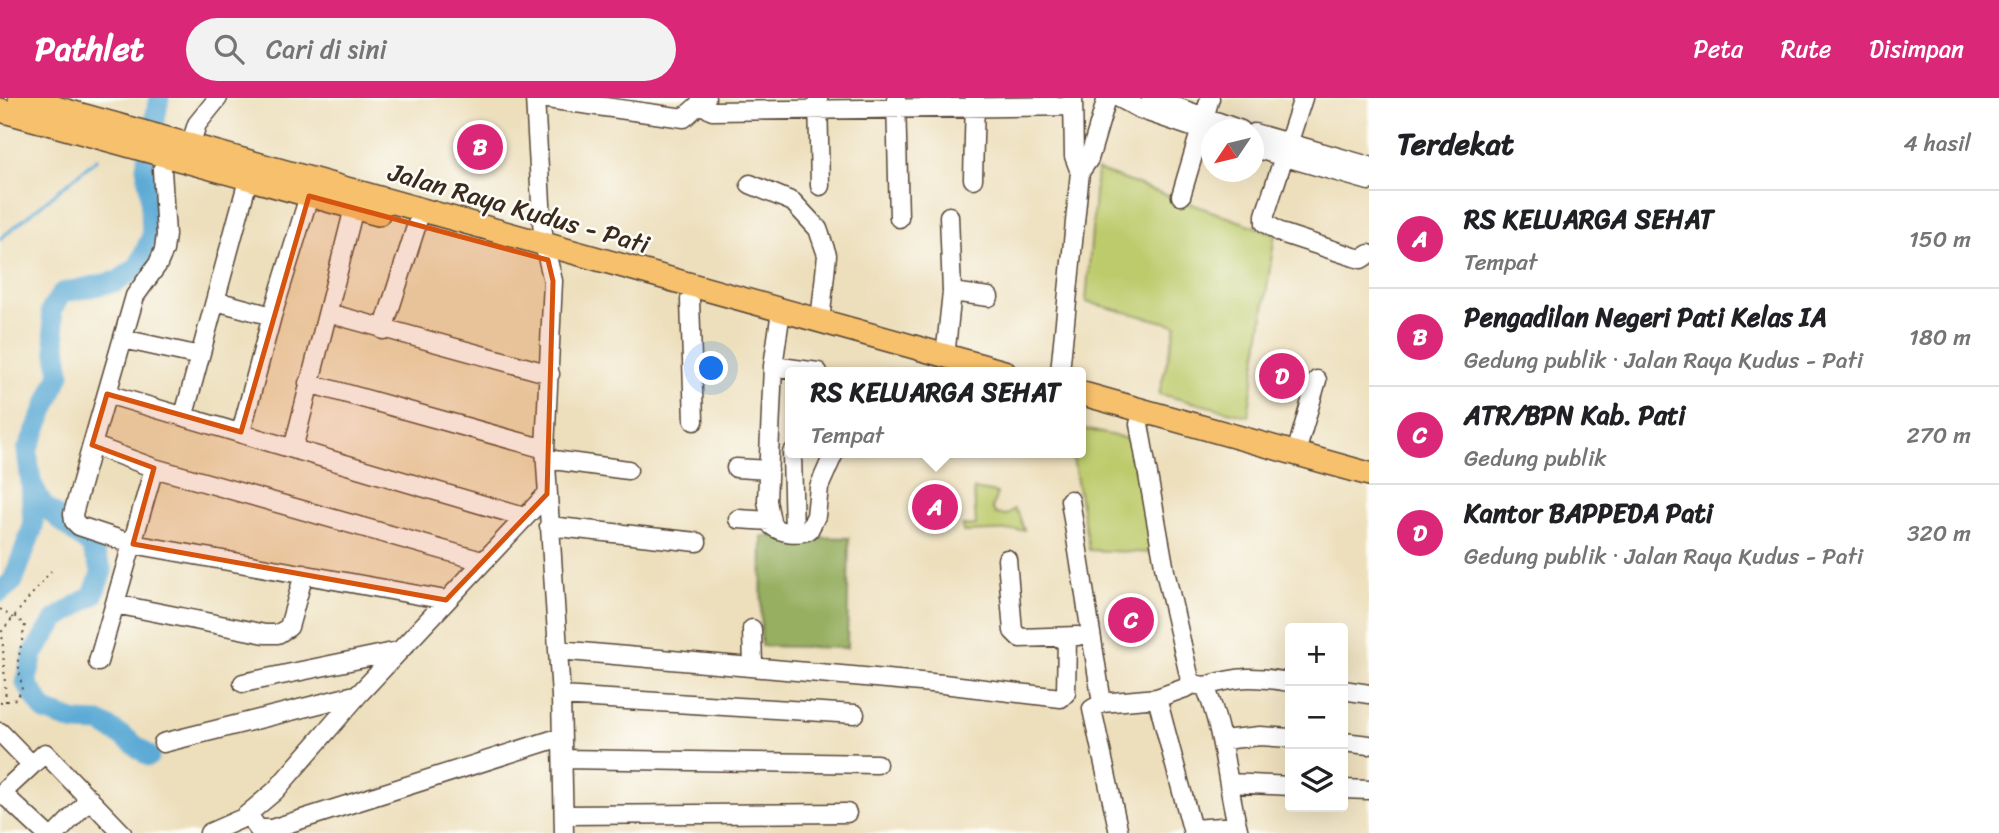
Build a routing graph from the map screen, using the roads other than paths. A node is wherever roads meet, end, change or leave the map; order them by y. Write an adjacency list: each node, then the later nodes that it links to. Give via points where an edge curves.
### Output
1 (20, 98): 18 (main road, Jalan Raya Kudus - Pati)
2 (218, 98): 23 (street)
3 (1107, 98): 25 (street, via 1089,159)
4 (1119, 98): 17 (street, via 1142,110)
5 (1151, 98): 16 (street)
6 (1210, 98): 15 (street)
7 (1303, 98): 22 (street)
8 (541, 99): 9 (street, via 684,118); 37 (street)
9 (704, 101): 12 (street, via 712,111)
10 (975, 102): 11 (street); 13 (street); 26 (street)
11 (1073, 102): 25 (street, via 1074,156)
12 (818, 104): 13 (street); 30 (street)
13 (896, 104): 35 (street)
14 (0, 110): 18 (main road, Jalan Raya Kudus - Pati)
15 (1206, 119)
16 (1201, 124)
17 (1201, 125)
18 (127, 137): 23 (main road, Jalan Raya Kudus - Pati)
19 (1201, 138): 32 (street)
20 (1264, 138): 22 (street)
21 (1264, 149): 22 (street)
22 (1287, 151): 24 (street); 28 (street); 38 (street, via 1265,223 1281,233 1354,257)
23 (177, 155): 27 (main road, Jalan Raya Kudus - Pati); 37 (main road, Jalan Raya Kudus - Pati); 48 (street, via 164,250 135,296)
24 (1369, 166)
25 (1080, 172): 52 (street)
26 (973, 178)
27 (248, 180): 31 (main road, Jalan Raya Kudus - Pati); 42 (street)
28 (1369, 181)
29 (750, 184): 46 (street, via 793,202 818,229 827,255)
30 (820, 186)
31 (309, 196): 33 (main road, Jalan Raya Kudus - Pati); 44 (street)
32 (1181, 196)
33 (354, 208): 36 (main road, Jalan Raya Kudus - Pati); 43 (street)
34 (949, 216): 39 (street)
35 (899, 218)
36 (416, 224): 37 (main road, Jalan Raya Kudus - Pati); 47 (street)
37 (546, 252): 41 (main road, Jalan Raya Kudus - Pati); 45 (main road, Jalan Raya Kudus - Pati); 54 (street, via 553,281)
38 (1369, 254)
39 (952, 292): 40 (street); 51 (street)
40 (989, 297)
41 (690, 300): 45 (main road, Jalan Raya Kudus - Pati); 61 (street)
42 (216, 301): 44 (street); 49 (street)
43 (328, 313): 47 (street); 56 (street)
44 (272, 316): 63 (street)
45 (780, 318): 46 (main road, Jalan Raya Kudus - Pati); 50 (street); 51 (main road, Jalan Raya Kudus - Pati)
46 (820, 322): 51 (main road, Jalan Raya Kudus - Pati)
47 (383, 330): 54 (street)
48 (123, 339): 49 (street); 57 (street)
49 (200, 356): 60 (street)
50 (773, 366): 53 (street); 64 (street)
51 (956, 366)
52 (1060, 367)
53 (785, 368)
54 (550, 374): 69 (street)
55 (1317, 380): 68 (street)
56 (308, 383): 67 (street); 69 (street)
57 (107, 394): 60 (street); 66 (street)
58 (1086, 395): 68 (main road)
59 (1086, 410): 62 (main road)
60 (184, 415): 63 (street)
61 (694, 421)
62 (1139, 424): 77 (main road); 101 (street, via 1165,571)
63 (241, 432): 67 (street)
64 (771, 442): 65 (street); 75 (street)
65 (785, 444)
66 (92, 445): 72 (street); 86 (street, via 74,521)
67 (293, 449): 80 (street)
68 (1296, 453): 76 (main road)
69 (545, 454): 74 (street); 78 (street)
70 (792, 458): 84 (street)
71 (832, 458): 84 (street, via 819,487 811,527)
72 (154, 468): 86 (street); 88 (street)
73 (736, 468): 75 (street)
74 (628, 470)
75 (769, 470): 82 (street)
76 (1369, 474)
77 (1369, 488)
78 (547, 494): 80 (street); 83 (street)
79 (1070, 500): 93 (street)
80 (524, 517): 88 (street)
81 (738, 519): 82 (street)
82 (770, 521): 84 (street, via 777,529)
83 (549, 526): 85 (street); 95 (street)
84 (794, 532)
85 (697, 542)
86 (133, 544): 89 (street); 91 (street)
87 (1007, 559): 94 (street, via 1014,634 1020,638)
88 (482, 561): 90 (street)
89 (304, 574): 90 (street); 91 (street, via 289,627 278,634)
90 (446, 600): 96 (street)
91 (115, 604): 97 (street)
92 (752, 629): 98 (street)
93 (1092, 634): 94 (street); 107 (street)
94 (1067, 637): 98 (street, via 1066,693 1061,698)
95 (558, 650): 98 (street); 105 (street)
96 (398, 651): 100 (street); 103 (street)
97 (98, 663)
98 (752, 667)
99 (1285, 680): 101 (street, via 1256,676)
100 (243, 684)
101 (1198, 685): 106 (street); 112 (street)
102 (1348, 691): 104 (street)
103 (359, 694): 113 (street); 126 (street, via 294,772)
104 (1369, 694)
105 (561, 696): 108 (street); 110 (street)
106 (1157, 698): 107 (street); 129 (street)
107 (1102, 703): 134 (street, via 1093,709)
108 (855, 714)
109 (0, 732): 118 (street)
110 (561, 737): 116 (street); 126 (street, via 271,829 258,829)
111 (1285, 738): 112 (street)
112 (1222, 740): 119 (street)
113 (163, 743)
114 (1348, 743): 115 (street)
115 (1369, 745)
116 (563, 759): 117 (street); 127 (street)
117 (877, 764)
118 (32, 765): 123 (street); 124 (street, via 45,753)
119 (1230, 783): 120 (street); 128 (street)
120 (1285, 786)
121 (1348, 789): 122 (street)
122 (1369, 790)
123 (1, 794): 130 (street)
124 (90, 799): 131 (street); 132 (street)
125 (847, 813): 127 (street)
126 (248, 814): 133 (street)
127 (564, 824)
128 (1238, 830): 129 (street)
129 (1192, 831)
130 (45, 833)
131 (57, 833)
132 (122, 833)
133 (209, 833)
134 (1119, 833)

